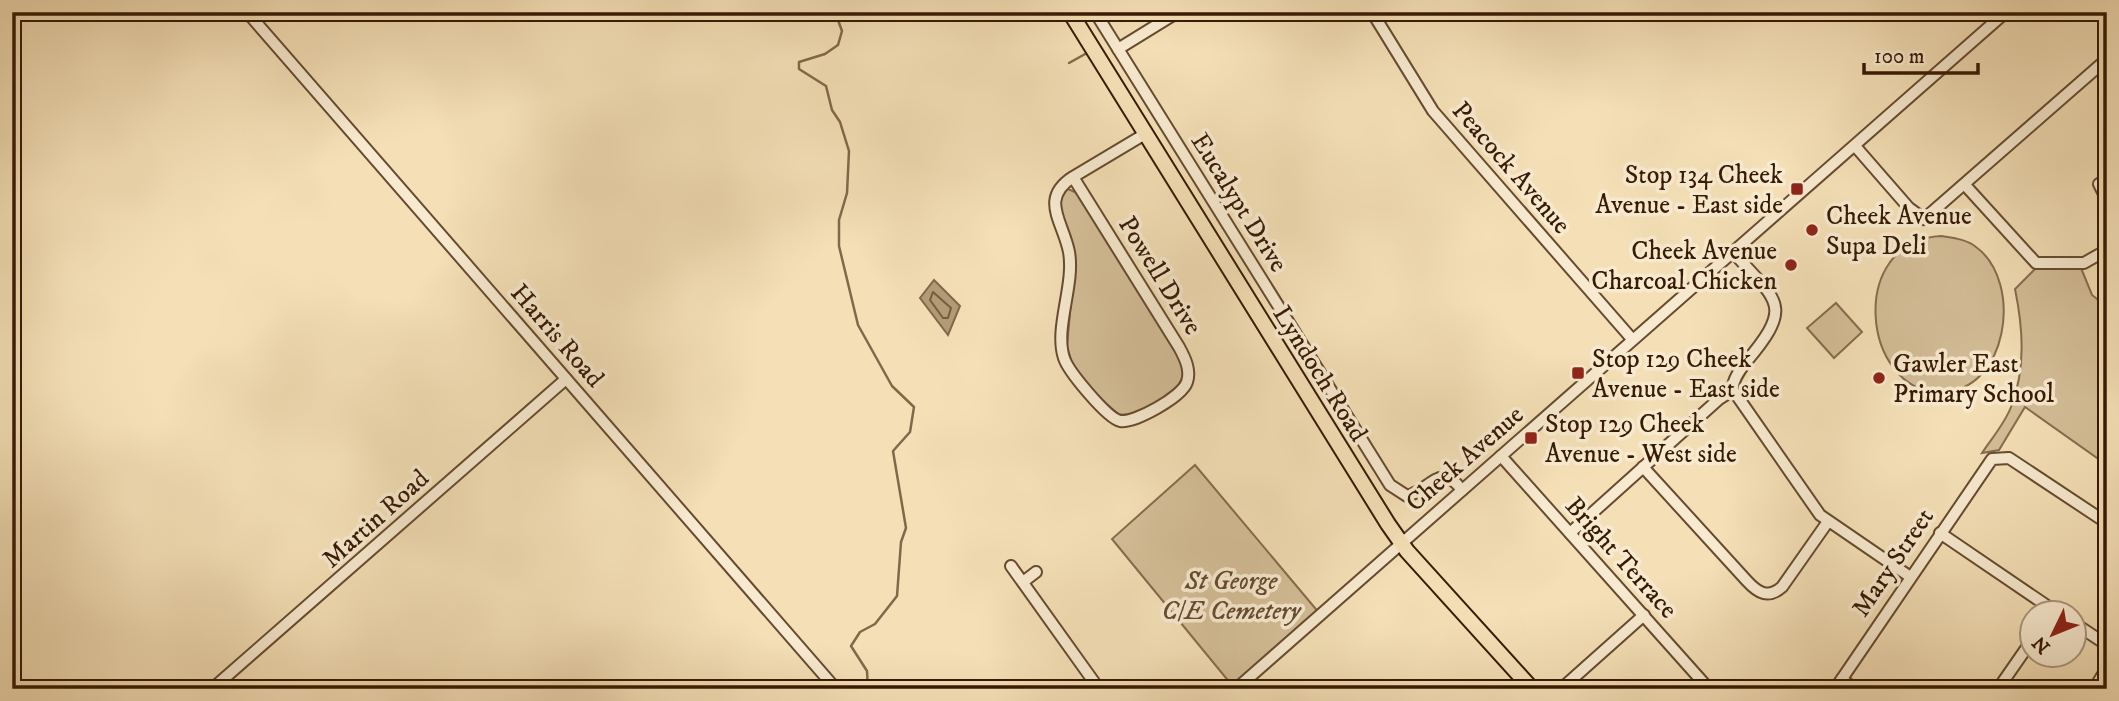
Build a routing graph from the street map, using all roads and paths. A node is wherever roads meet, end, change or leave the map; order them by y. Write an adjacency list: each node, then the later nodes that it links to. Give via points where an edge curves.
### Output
1 (247, 12): 18 (street, Harris Road)
2 (1070, 12): 9 (main road, Lyndoch Road)
3 (1095, 12): 7 (street, Eucalypt Drive)
4 (1178, 12): 7 (street)
5 (1372, 12): 17 (street, Peacock Avenue, via 1433,111)
6 (2006, 12): 10 (street, Cheek Avenue)
7 (1118, 49): 22 (street, Eucalypt Drive, via 1390,485 1407,496 1445,477)
8 (2107, 59): 13 (street)
9 (1145, 134): 11 (street, Powell Drive); 27 (main road, Lyndoch Road)
10 (1854, 146): 13 (street, via 1920,219); 16 (street, Cheek Avenue)
11 (1073, 177): 11 (street, Powell Drive, via 1055,197 1069,254 1061,343 1064,358 1106,412 1119,421 1134,420 1182,391 1188,380 1187,365)
12 (2107, 179): 14 (street, via 2099,187)
13 (1965, 185): 15 (street, via 2036,263 2084,263)
14 (2107, 200)
15 (2107, 250)
16 (1733, 252): 17 (street, Cheek Avenue); 19 (street, via 1773,297 1778,314 1732,383)
17 (1632, 340): 20 (street, Cheek Avenue)
18 (566, 379): 39 (street, Martin Road); 40 (street, Harris Road)
19 (1733, 390): 21 (street); 23 (street)
20 (1501, 456): 22 (street, Cheek Avenue); 25 (street, Bright Terrace)
21 (1643, 467): 23 (street, via 1747,582 1764,594 1782,587); 25 (street)
22 (1462, 490): 27 (street, Cheek Avenue)
23 (1828, 523): 30 (street)
24 (2107, 523): 26 (street, Mary Street, via 2010,458 1997,457 1988,462)
25 (1570, 533): 33 (street, Bright Terrace)
26 (1940, 533): 30 (street, Mary Street); 32 (street)
27 (1401, 543): 42 (street, Cheek Avenue); 43 (main road, Lyndoch Road)
28 (1011, 566): 31 (street)
29 (1036, 572): 31 (street)
30 (1909, 576): 38 (street, Mary Street)
31 (1023, 582): 41 (street)
32 (2037, 600)
33 (1644, 615): 44 (street); 45 (street, Bright Terrace)
34 (2088, 632): 35 (street)
35 (2107, 645)
36 (2018, 660): 47 (street)
37 (2107, 668): 48 (street)
38 (1839, 684): 46 (street)
39 (212, 689)
40 (836, 689)
41 (1099, 689)
42 (1236, 689)
43 (1532, 689)
44 (1561, 689)
45 (1709, 689)
46 (1854, 689)
47 (1998, 689)
48 (2094, 689)

